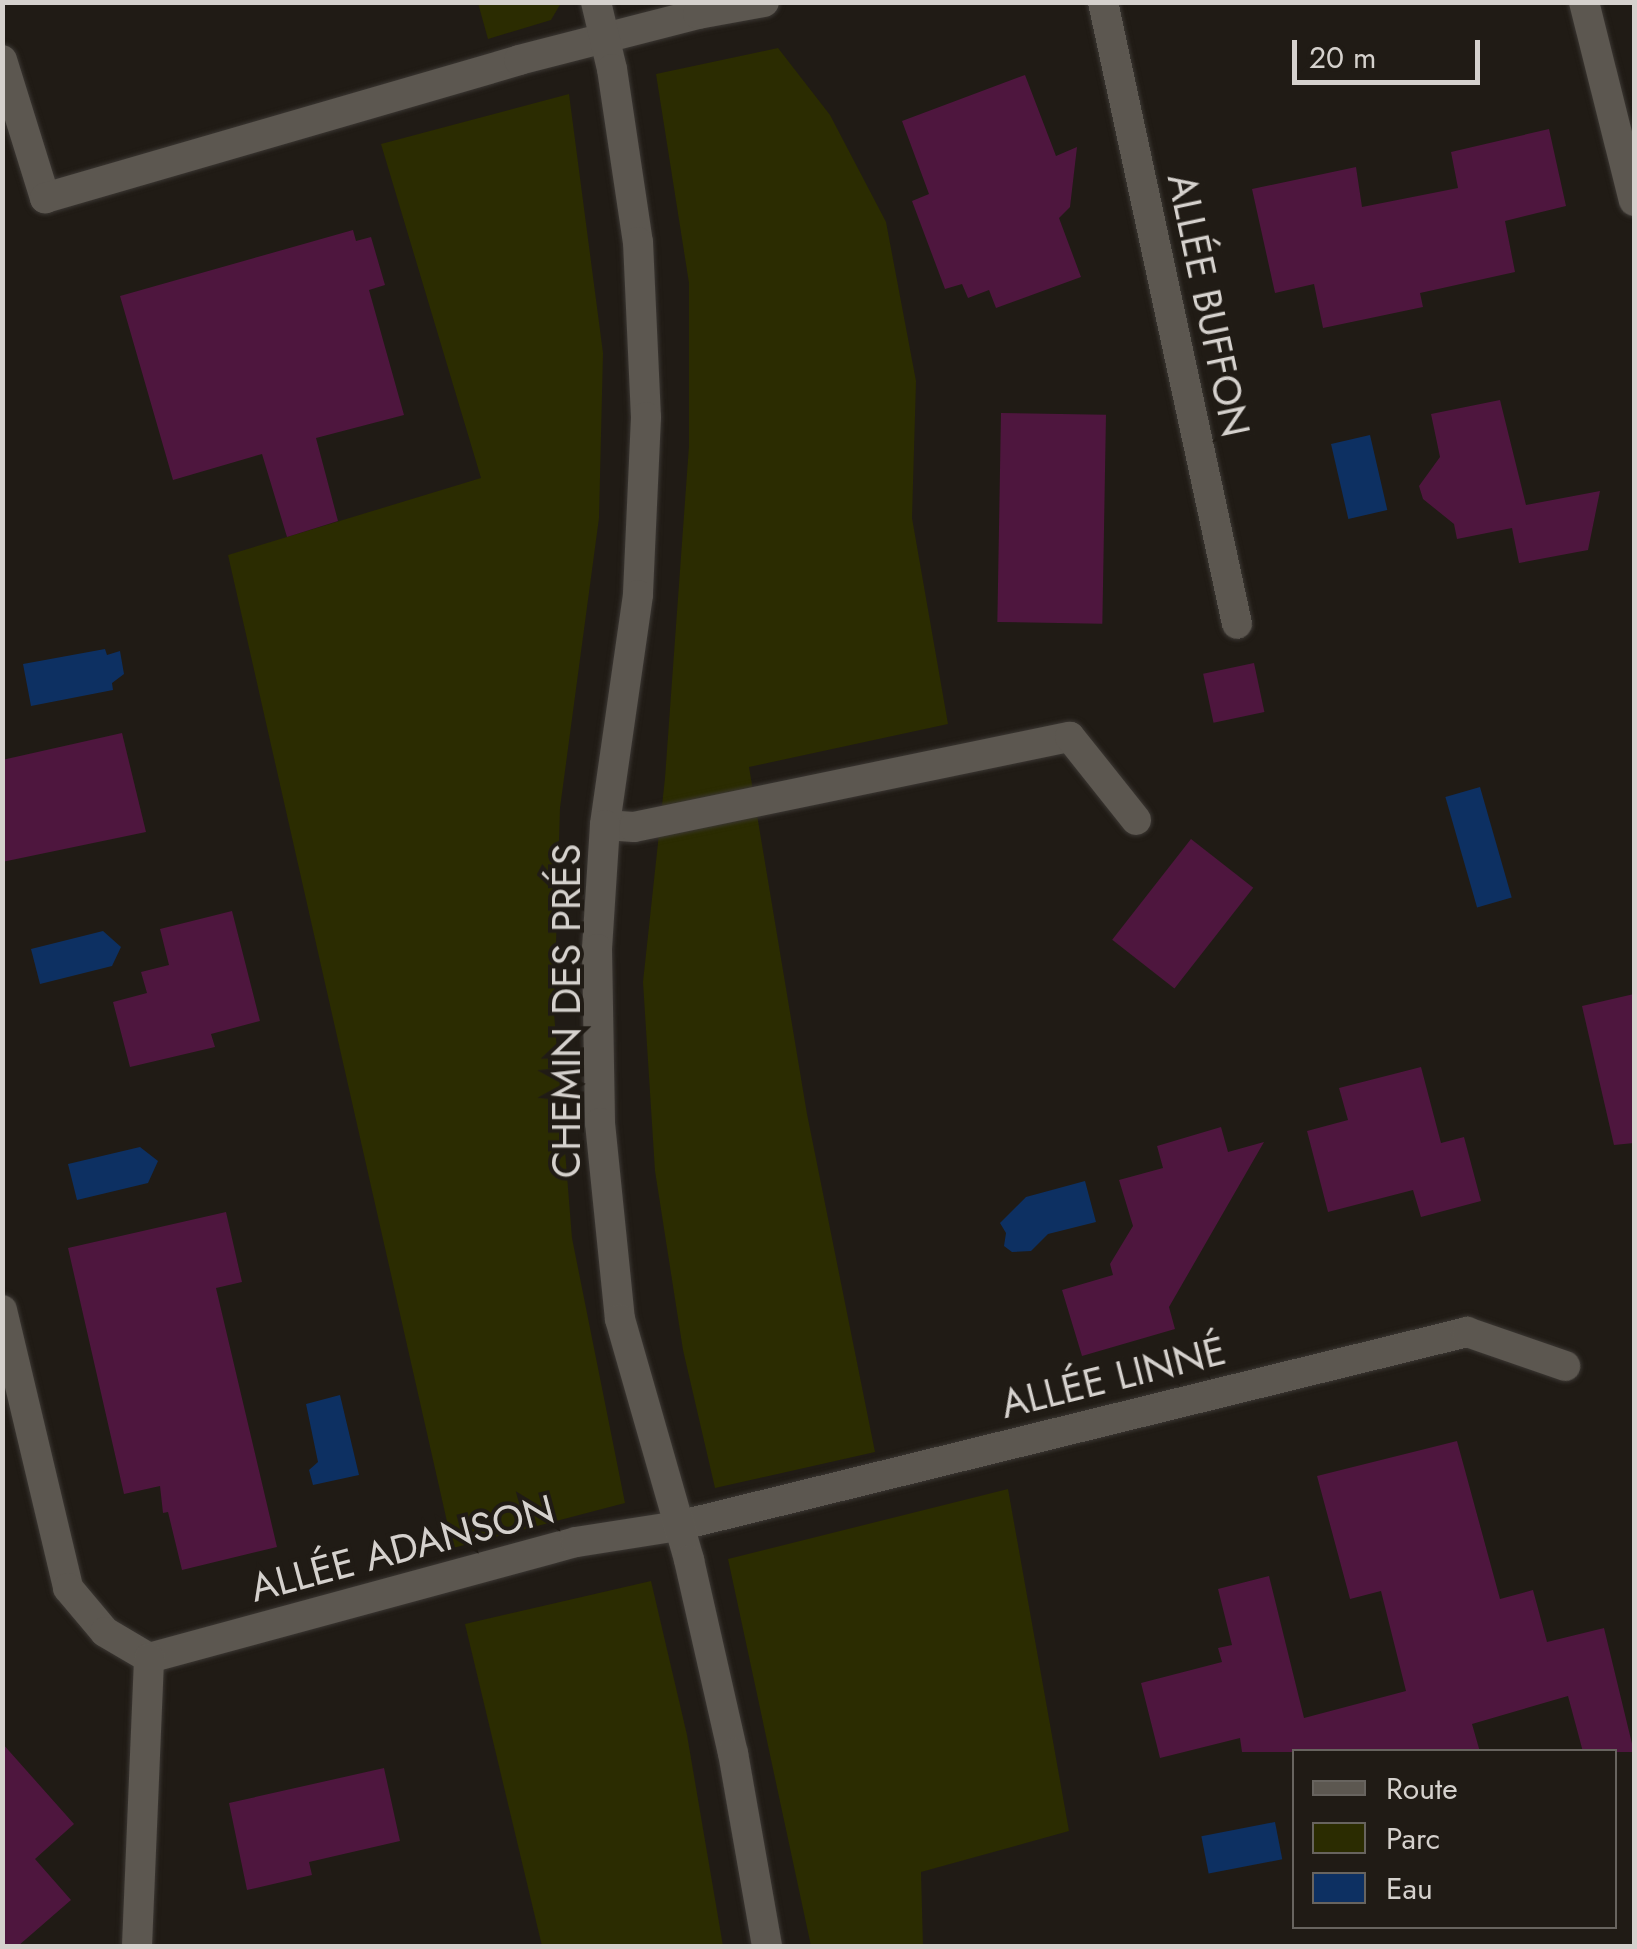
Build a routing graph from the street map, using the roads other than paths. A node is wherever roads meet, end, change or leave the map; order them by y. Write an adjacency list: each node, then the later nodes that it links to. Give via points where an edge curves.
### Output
1 (596, 2): 5 (street, CHEMIN DES PRÉS)
2 (764, 2): 5 (street)
3 (1103, 2): 8 (street, ALLÉE BUFFON)
4 (1584, 2): 7 (street)
5 (606, 37): 6 (street, via 45,198); 10 (street, CHEMIN DES PRÉS, via 638,242 646,417 638,595)
6 (2, 60)
7 (1634, 201)
8 (1237, 624)
9 (1136, 820): 10 (street, via 1070,737 634,827)
10 (605, 825): 13 (street, CHEMIN DES PRÉS, via 597,949 600,1122 620,1319)
11 (2, 1310): 14 (street, via 68,1588 105,1632)
12 (1565, 1366): 13 (street, ALLÉE LINNÉ, via 1466,1332)
13 (678, 1526): 14 (street, ALLÉE ADANSON, via 576,1542); 16 (street, CHEMIN DES PRÉS, via 733,1753)
14 (149, 1658): 15 (street)
15 (137, 1946)
16 (768, 1946)

